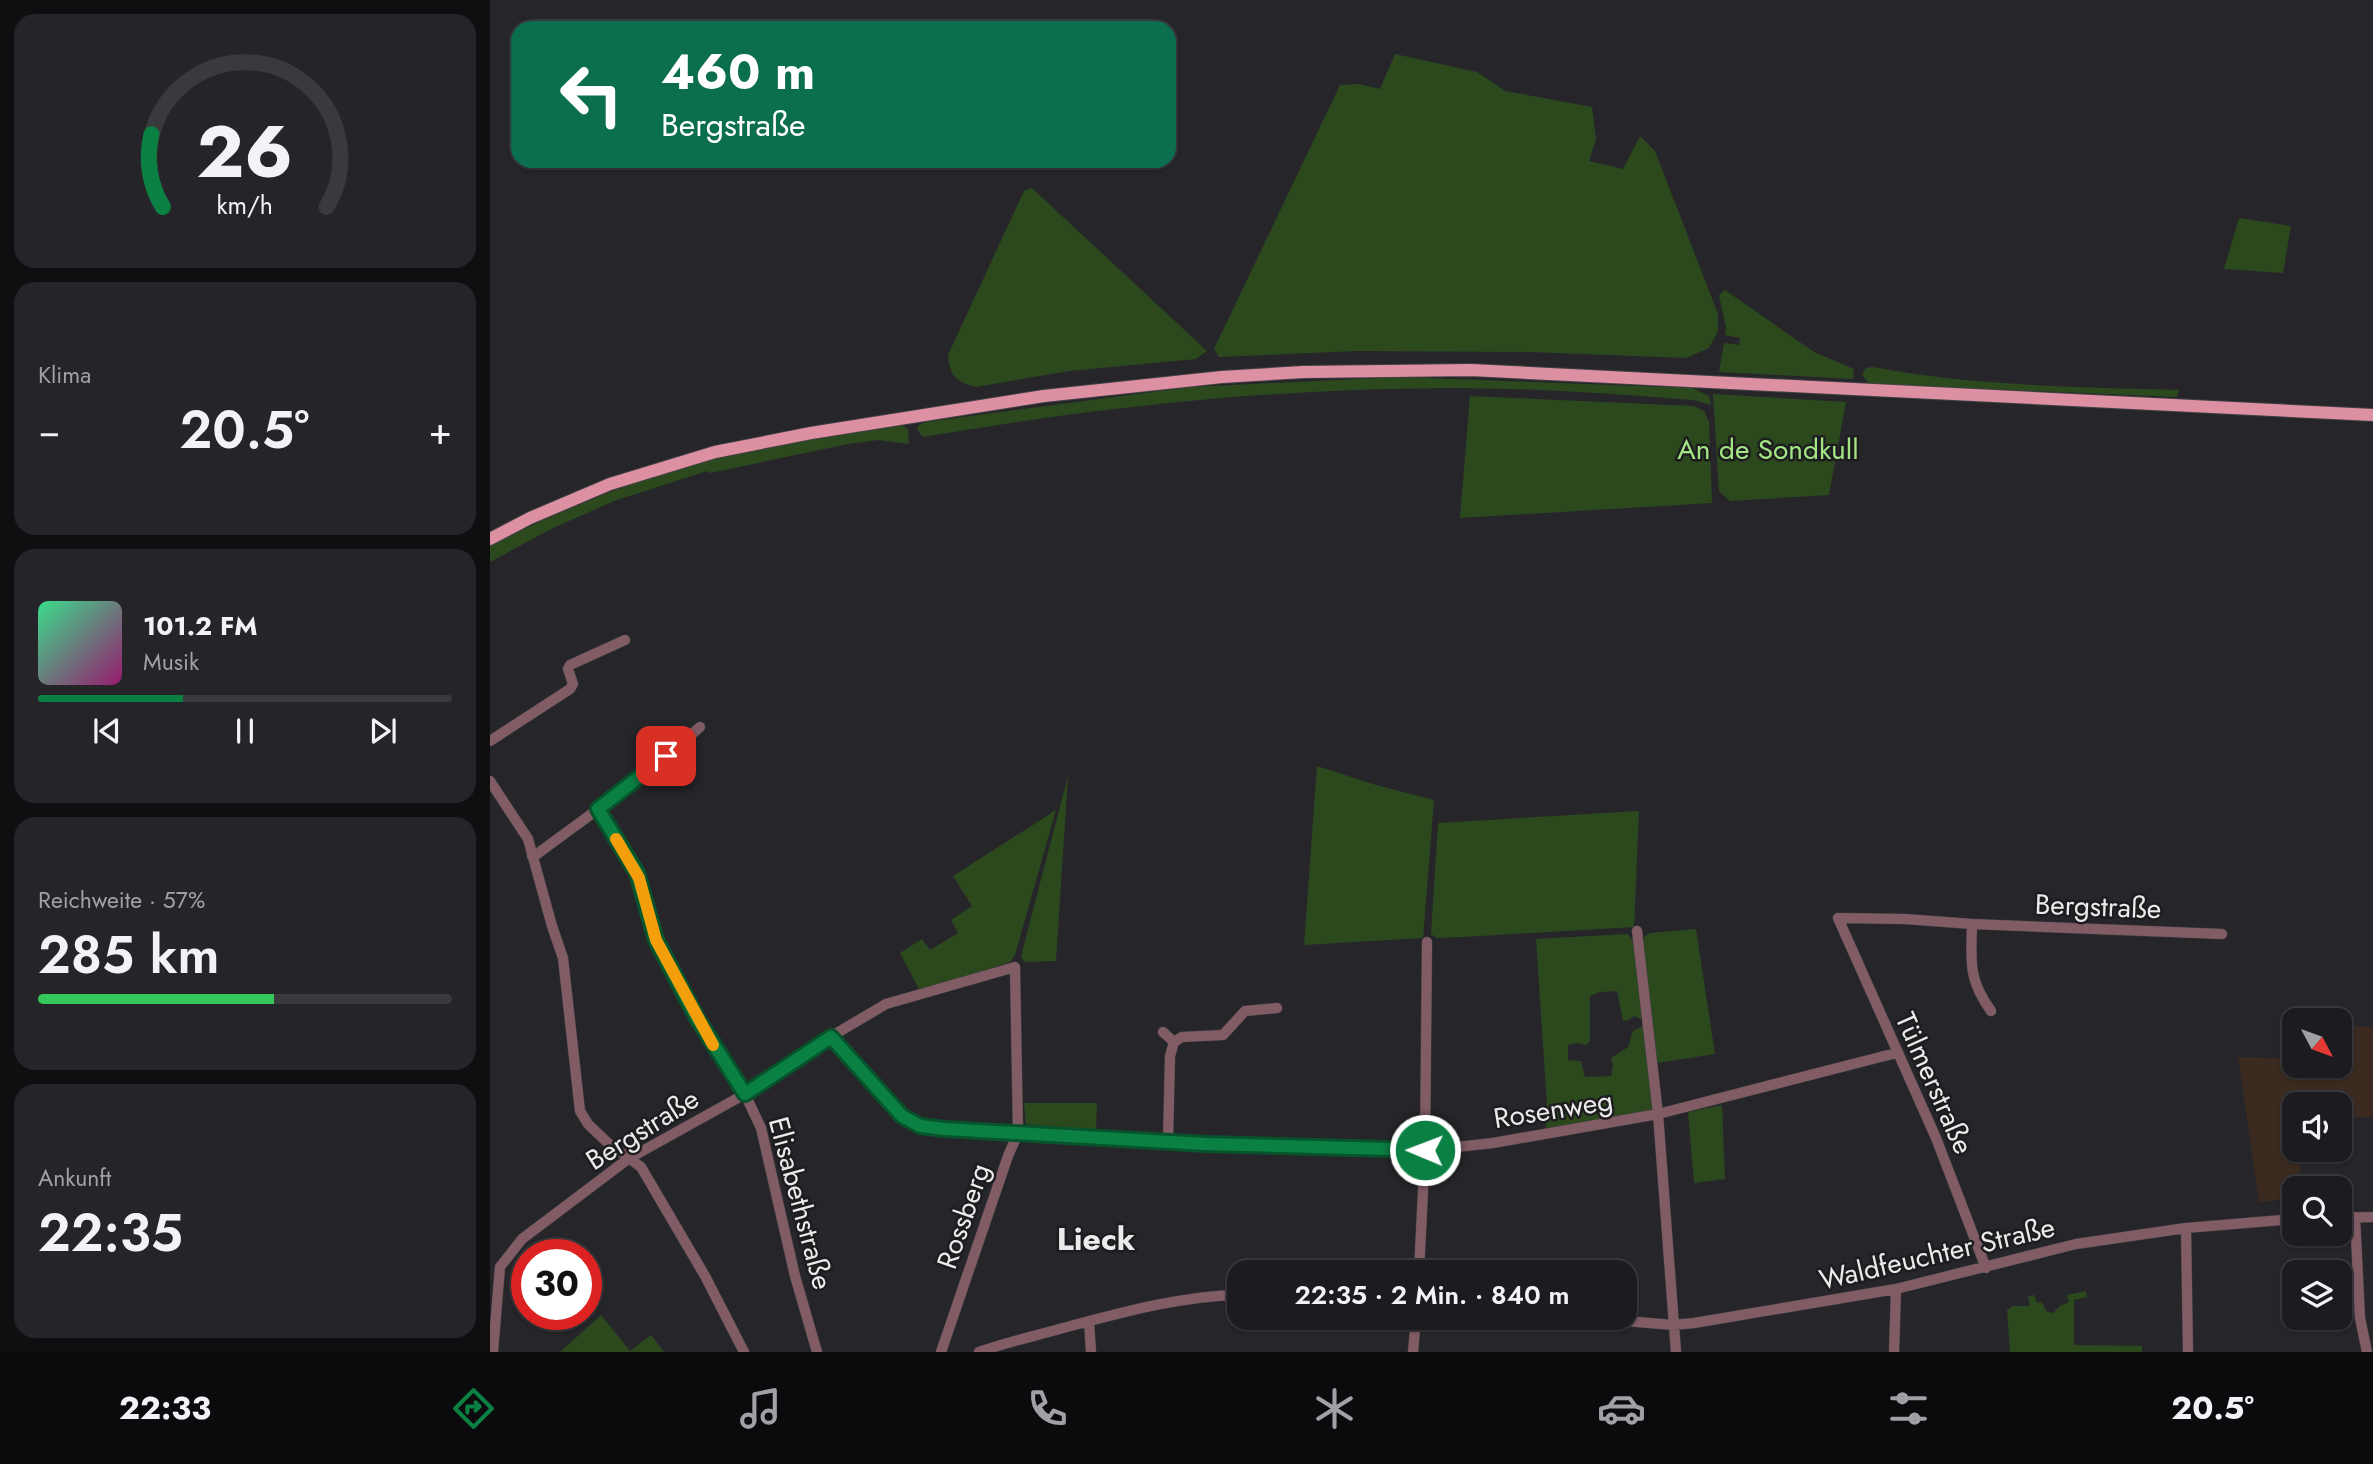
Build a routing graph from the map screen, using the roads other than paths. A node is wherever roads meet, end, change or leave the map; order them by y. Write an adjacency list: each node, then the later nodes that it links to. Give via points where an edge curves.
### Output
1 (2373, 415): 2 (main road, via 1496,370 1236,376 1044,396 726,450 620,481)
2 (490, 539)
3 (625, 640): 5 (street, via 570,666 570,689)
4 (700, 727): 7 (street)
5 (490, 741)
6 (490, 781): 8 (street, via 528,839)
7 (598, 809): 8 (street); 21 (street, Elisabethstraße, via 637,873 656,940 697,1018)
8 (532, 856): 26 (street, via 563,958 580,1111 588,1124)
9 (1838, 918): 10 (street, Bergstraße); 20 (street, Tülmerstraße)
10 (1972, 924): 12 (street, Bergstraße); 16 (street, via 1970,969)
11 (1637, 931): 22 (street)
12 (2222, 934)
13 (1427, 942): 25 (street)
14 (1015, 967): 18 (street, Bergstraße, via 886,1004); 23 (street, Rossberg)
15 (1277, 1008): 19 (street, via 1245,1011 1223,1035 1182,1037)
16 (1991, 1011)
17 (1163, 1032): 19 (street)
18 (831, 1037): 21 (street, Bergstraße); 23 (street, Rosenweg, via 906,1120 945,1129)
19 (1174, 1042): 24 (street)
20 (1896, 1053): 22 (street, Rosenweg); 32 (street, Tülmerstraße, via 1949,1170)
21 (745, 1094): 26 (street, Bergstraße); 41 (street, Elisabethstraße, via 761,1128)
22 (1658, 1114): 25 (street, Rosenweg); 37 (street)
23 (1018, 1133): 24 (street, Rosenweg); 42 (street, Rossberg)
24 (1168, 1141): 25 (street, Rosenweg)
25 (1425, 1150): 31 (street)
26 (628, 1158): 39 (street, Bergstraße, via 508,1254 500,1267); 40 (street, via 641,1167)
27 (2355, 1217): 28 (street); 49 (street, via 2360,1318)
28 (2373, 1217)
29 (2282, 1220): 30 (street, Waldfeuchter Straße)
30 (2186, 1228): 32 (street, Waldfeuchter Straße, via 2076,1244); 48 (street)
31 (1420, 1260)
32 (1986, 1268): 33 (street, Waldfeuchter Straße)
33 (1896, 1289): 37 (street, Waldfeuchter Straße); 47 (street)
34 (1227, 1296): 35 (street)
35 (1089, 1321): 43 (street); 44 (street)
36 (1637, 1322): 37 (street, Waldfeuchter Straße)
37 (1673, 1325): 46 (street)
38 (1415, 1330): 45 (street)
39 (493, 1352)
40 (744, 1352)
41 (817, 1352)
42 (941, 1352)
43 (979, 1352)
44 (1091, 1352)
45 (1413, 1352)
46 (1676, 1352)
47 (1894, 1352)
48 (2189, 1352)
49 (2367, 1352)

